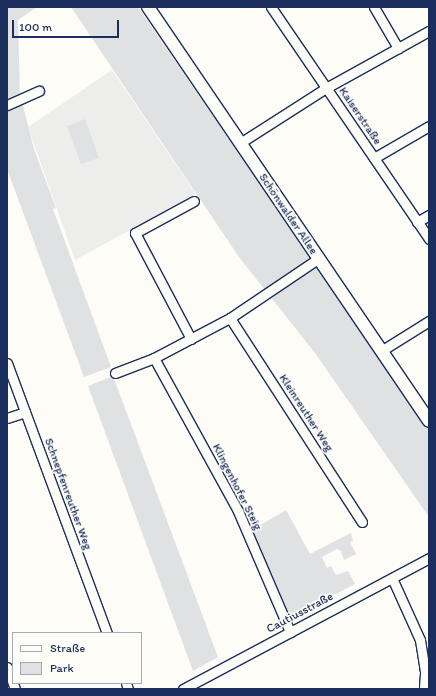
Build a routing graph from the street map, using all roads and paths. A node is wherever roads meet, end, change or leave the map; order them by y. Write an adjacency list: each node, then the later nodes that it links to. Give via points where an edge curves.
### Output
1 (148, 7): 10 (main road, Schönwalder Allee)
2 (271, 7): 6 (street, Kaiserstraße)
3 (374, 7): 5 (street)
4 (429, 31): 5 (street)
5 (398, 48): 6 (street)
6 (326, 88): 10 (street); 11 (street, Kaiserstraße)
7 (39, 91): 8 (street)
8 (7, 105)
9 (429, 126): 11 (street)
10 (240, 143): 16 (main road, Schönwalder Allee)
11 (374, 158): 14 (street, Kaiserstraße)
12 (194, 200): 19 (street, via 135,233)
13 (429, 215): 14 (street)
14 (417, 222): 15 (street, Kaiserstraße)
15 (429, 239)
16 (319, 258): 17 (street); 20 (main road, Schönwalder Allee)
17 (230, 318): 19 (street); 27 (street, Kleinreuther Weg)
18 (429, 321): 20 (street)
19 (191, 338): 21 (street)
20 (381, 351): 26 (main road, Schönwalder Allee)
21 (154, 358): 23 (street); 31 (street, Klingenhofer Steig, via 238,511)
22 (7, 363): 24 (street, Schnepfenreuther Weg)
23 (115, 373)
24 (25, 412): 25 (street); 30 (street, Schnepfenreuther Weg)
25 (7, 418)
26 (429, 421)
27 (362, 522)
28 (429, 558): 29 (street, Cautiusstraße)
29 (392, 578): 31 (street, Cautiusstraße); 35 (street, via 420,640 425,673)
30 (107, 632)
31 (290, 632): 34 (street, Cautiusstraße)
32 (7, 667): 33 (street)
33 (12, 681)
34 (183, 689)
35 (424, 689)

